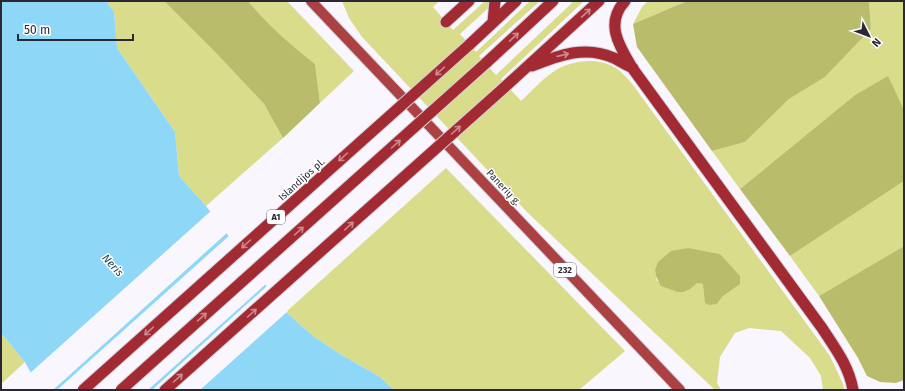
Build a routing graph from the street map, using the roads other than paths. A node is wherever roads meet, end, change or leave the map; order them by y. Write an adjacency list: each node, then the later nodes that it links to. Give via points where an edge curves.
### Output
1 (311, 1): 15 (main road, Panerių g. / 232)
2 (469, 1): 8 (highway)
3 (495, 1): 9 (highway)
4 (516, 1): 9 (highway, Islandijos pl. / A1)
5 (553, 1): 13 (highway, A1, one-way to 5, bridge)
6 (599, 1): 10 (highway, one-way to 6)
7 (625, 1): 11 (highway, via 615,19 615,31 620,47)
8 (446, 22)
9 (493, 22): 12 (highway, Islandijos pl. / A1, one-way to 12, bridge)
10 (526, 68): 11 (highway, one-way to 11, via 577,51 597,52 613,57); 14 (highway, one-way to 10, bridge)
11 (633, 69): 16 (highway, via 822,328 844,361)
12 (83, 390)
13 (121, 390)
14 (166, 390)
15 (680, 390)
16 (853, 390)

